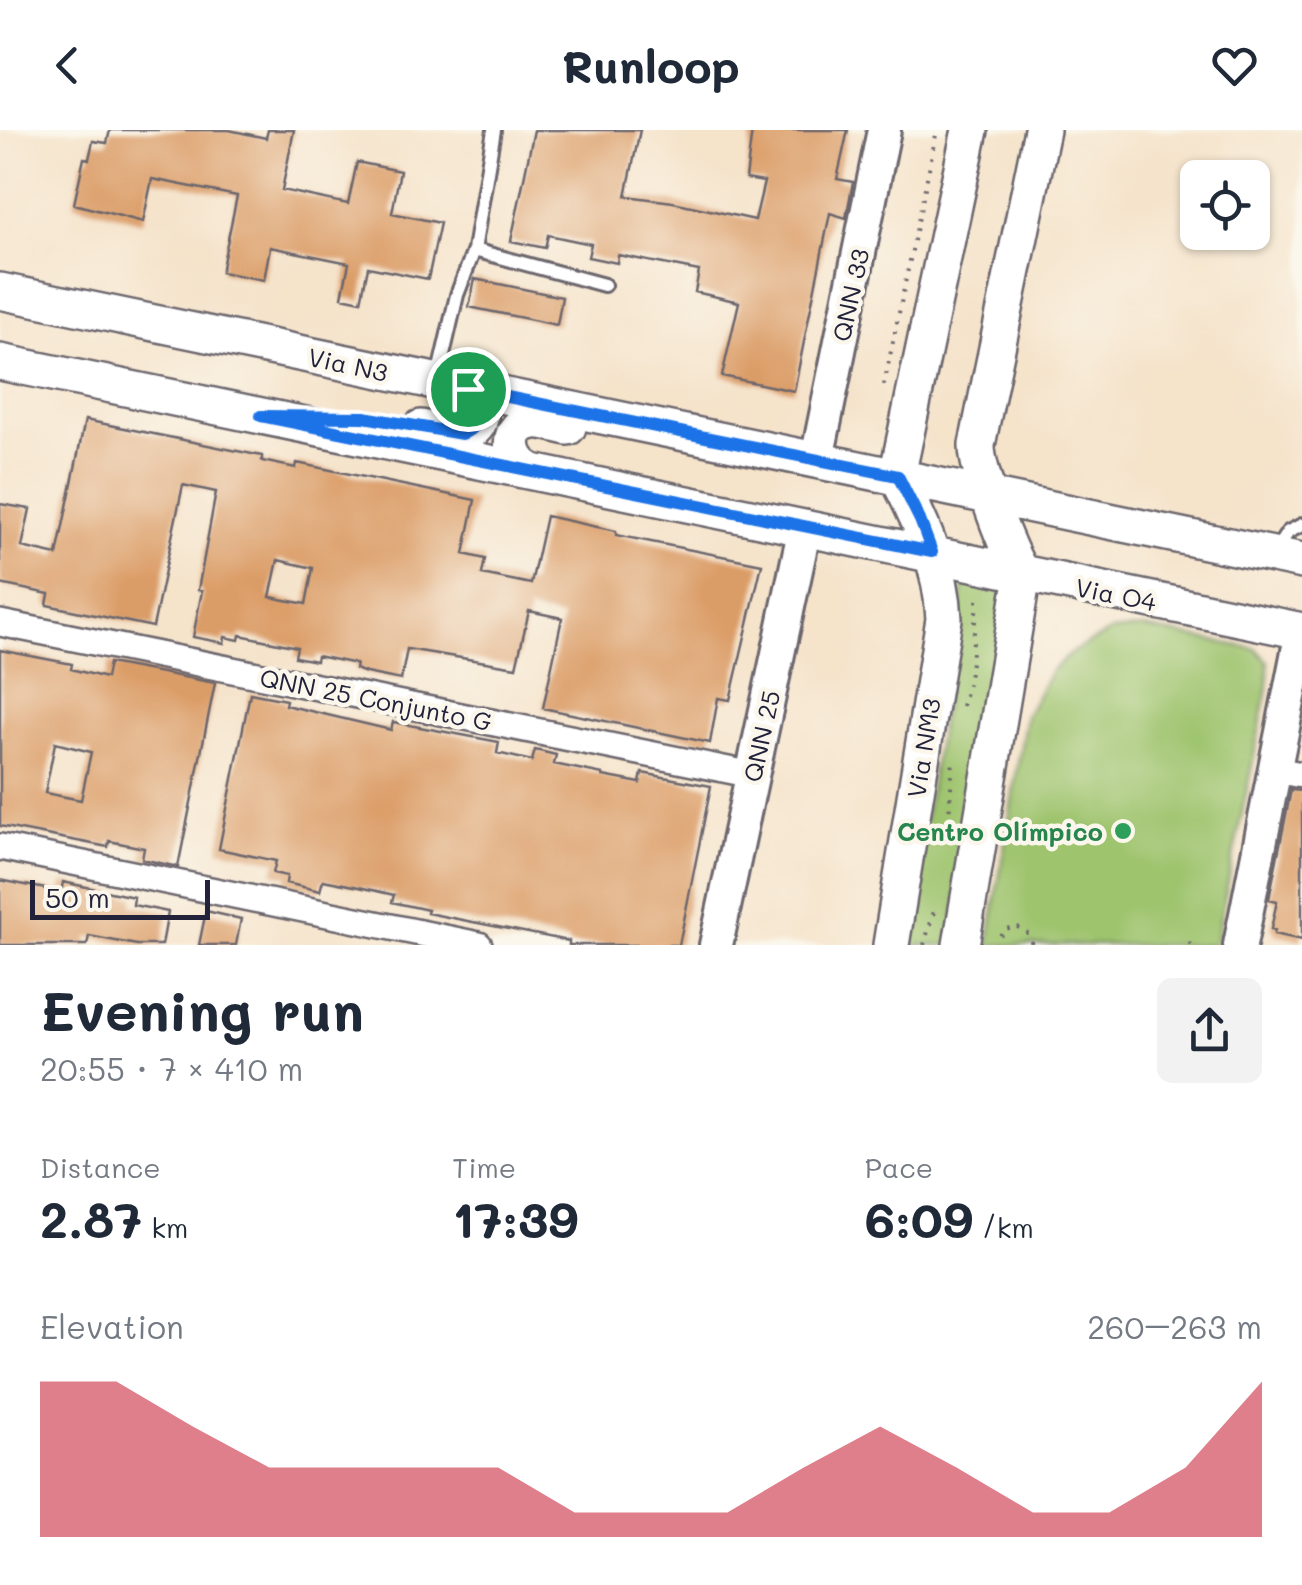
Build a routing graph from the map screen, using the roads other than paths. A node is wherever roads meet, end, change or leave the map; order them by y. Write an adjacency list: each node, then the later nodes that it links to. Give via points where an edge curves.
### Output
1 (494, 130): 5 (lane)
2 (884, 130): 11 (street, QNN 33)
3 (970, 130): 13 (main road)
4 (1042, 130): 14 (main road, via 977,445)
5 (474, 250): 6 (lane); 9 (lane, via 457,295)
6 (604, 284)
7 (0, 291): 9 (main road, Via N3)
8 (0, 362): 10 (main road)
9 (452, 386): 10 (main road, via 480,401 476,425 462,434 364,417); 11 (main road, Via N3)
10 (261, 416): 12 (main road)
11 (809, 458): 12 (main road, via 699,455 538,421 521,426 512,440 514,459); 13 (main road, Via N3)
12 (529, 470): 16 (main road)
13 (898, 476): 14 (main road, Via N3); 17 (main road, Via NM3)
14 (991, 496): 18 (main road); 19 (main road)
15 (1302, 525): 18 (lane, via 1288,532)
16 (805, 527): 17 (main road); 23 (street, QNN 25)
17 (932, 552): 19 (main road, Via O4); 27 (main road, Via NM3, via 944,620)
18 (1288, 558)
19 (1022, 575): 21 (main road, Via O4); 28 (main road)
20 (0, 622): 23 (street, QNN 25 Conjunto G)
21 (1302, 631): 22 (street)
22 (1288, 772): 29 (street)
23 (753, 776): 26 (street, QNN 25)
24 (0, 847): 25 (street)
25 (479, 945)
26 (716, 945)
27 (891, 945)
28 (961, 945)
29 (1240, 945)

